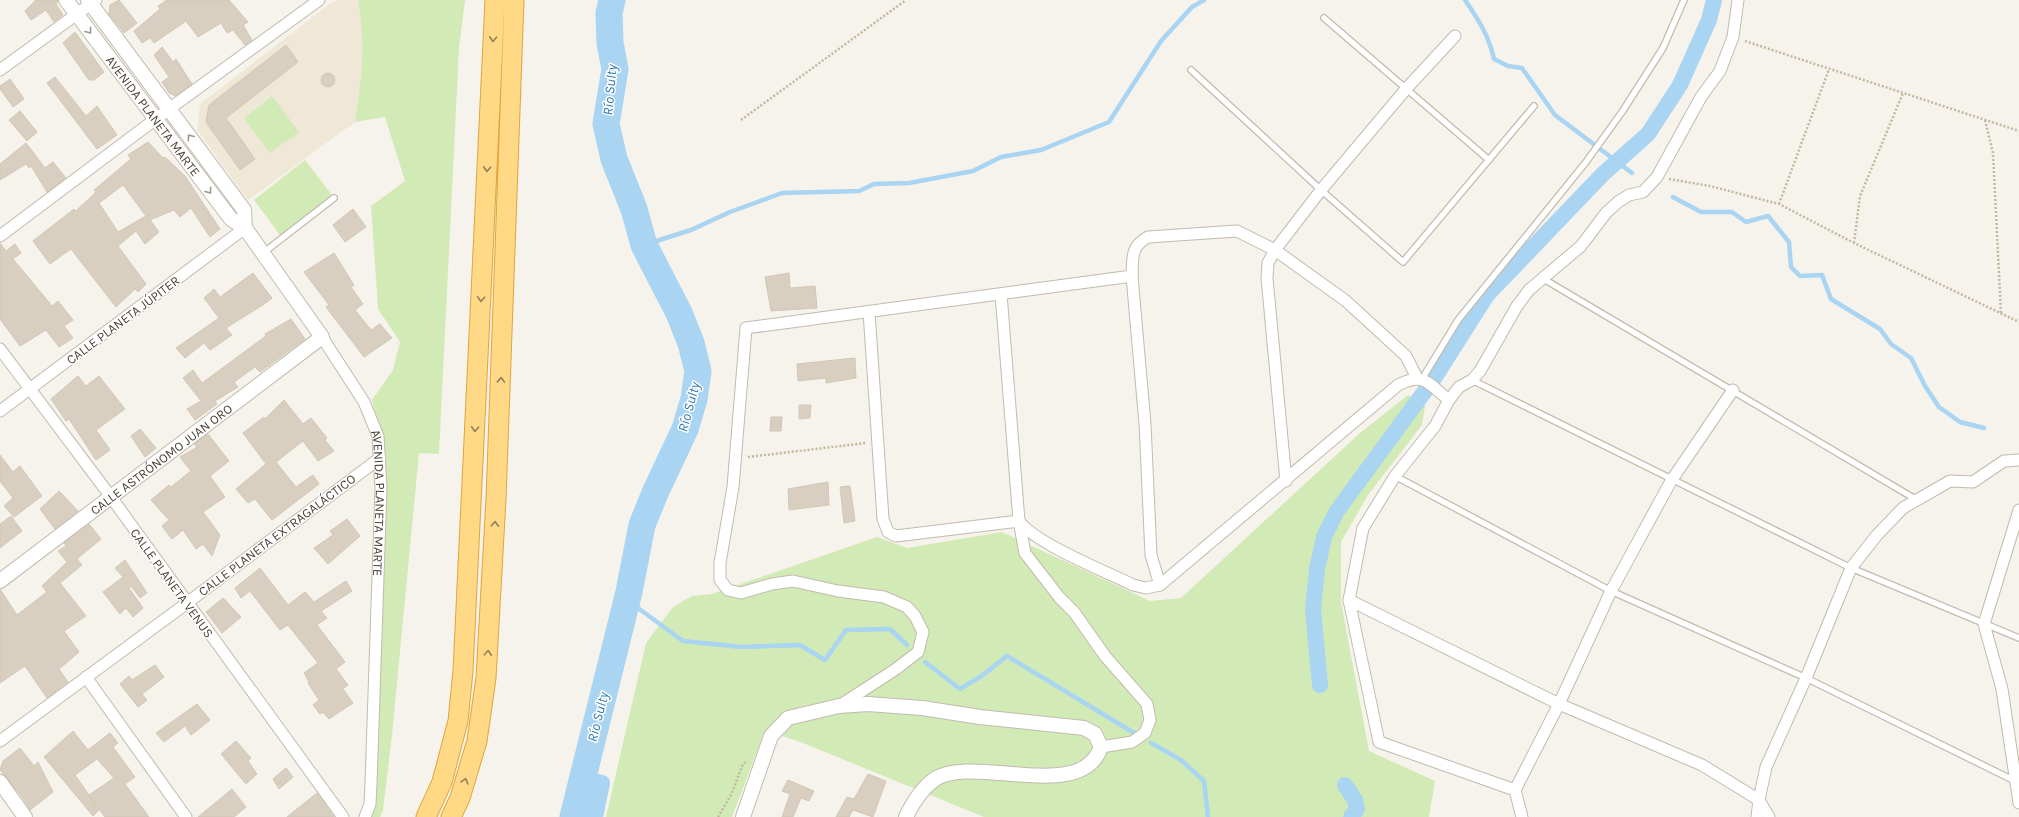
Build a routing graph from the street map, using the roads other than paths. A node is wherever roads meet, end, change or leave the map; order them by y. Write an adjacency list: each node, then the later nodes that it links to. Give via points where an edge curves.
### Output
1 (66, 0): 8 (street, AVENIDA PLANETA MARTE)
2 (319, 0): 15 (street)
3 (495, 0): 68 (highway, one-way to 68, via 463,671 458,721 442,782)
4 (514, 0): 69 (highway, one-way to 4, via 460,798 477,740 486,678 496,498)
5 (1684, 0): 30 (lane, via 1663,48 1622,112 1586,162 1458,320)
6 (1738, 0): 25 (street, via 1733,37 1720,71 1700,97 1657,177 1643,192 1629,195 1618,202 1580,246)
7 (92, 1): 8 (street); 15 (street, AVENIDA PLANETA MARTE)
8 (77, 15): 11 (street); 16 (street, AVENIDA PLANETA MARTE, one-way to 16)
9 (1324, 18): 13 (lane)
10 (1455, 36): 13 (street)
11 (0, 70)
12 (1192, 70): 18 (lane)
13 (1406, 89): 17 (lane); 18 (street)
14 (1534, 106): 17 (lane)
15 (169, 109): 16 (street); 20 (street, AVENIDA PLANETA MARTE, one-way to 15, via 244,210)
16 (155, 120): 20 (street, AVENIDA PLANETA MARTE, one-way to 20, via 231,219); 21 (street)
17 (1489, 160): 18 (lane, via 1403,262)
18 (1321, 190): 22 (street)
19 (334, 198): 23 (lane)
20 (245, 228): 23 (street, AVENIDA PLANETA MARTE); 32 (street, CALLE PLANETA JÚPITER)
21 (0, 236)
22 (1276, 250): 24 (street, via 1237,231 1148,237 1138,243 1133,253); 30 (street, via 1346,301 1406,356); 39 (street, via 1268,263 1267,278)
23 (263, 254): 28 (street, AVENIDA PLANETA MARTE)
24 (1132, 276): 26 (street); 47 (street, via 1145,424 1152,555)
25 (1542, 278): 31 (street, via 1517,306 1493,350); 33 (lane)
26 (1001, 294): 27 (street); 44 (street)
27 (869, 312): 44 (street, via 883,519 888,532 896,536); 56 (street, via 746,328 733,487 720,563 720,580 728,590 741,594 772,584 793,581 838,591 884,596 907,608 915,616 923,632 918,652 896,670)
28 (322, 337): 36 (street, AVENIDA PLANETA MARTE, via 364,402 378,436); 41 (street, CALLE ASTRÓNOMO JUAN ORO)
29 (0, 349): 32 (street, CALLE PLANETA VENUS)
30 (1419, 378): 34 (street); 39 (street, via 1398,385 1386,394)
31 (1472, 380): 34 (street, via 1460,387); 40 (lane)
32 (30, 389): 35 (street, CALLE PLANETA JÚPITER); 41 (street, CALLE PLANETA VENUS)
33 (1733, 390): 40 (street); 42 (lane)
34 (1449, 400): 38 (street, via 1435,426)
35 (0, 411)
36 (380, 458): 50 (street, CALLE PLANETA EXTRAGALÁCTICO); 67 (street, AVENIDA PLANETA MARTE, via 371,783 370,804)
37 (2019, 460): 42 (street, via 2004,462 1974,482 1950,481)
38 (1395, 476): 48 (lane); 49 (street, via 1363,528)
39 (1286, 481): 47 (street)
40 (1671, 481): 45 (lane); 48 (street)
41 (111, 497): 46 (street, CALLE ASTRÓNOMO JUAN ORO); 50 (street, CALLE PLANETA VENUS)
42 (1917, 500): 45 (street, via 1903,508 1876,535)
43 (2019, 510): 51 (street)
44 (1019, 521): 47 (street, via 1026,530 1041,540 1133,585 1146,588); 58 (street, via 1025,553 1074,612 1105,656 1147,704 1150,720 1145,733 1132,742)
45 (1851, 568): 51 (lane); 54 (street)
46 (0, 581)
47 (1160, 585)
48 (1610, 591): 54 (lane); 55 (street)
49 (1349, 600): 55 (street); 61 (street, via 1379,742)
50 (187, 603): 53 (street, CALLE PLANETA EXTRAGALÁCTICO); 66 (street, CALLE PLANETA VENUS)
51 (1984, 624): 52 (lane); 60 (street, via 2002,689)
52 (2019, 638)
53 (86, 677): 57 (street, CALLE PLANETA EXTRAGALÁCTICO); 65 (street)
54 (1806, 678): 60 (lane); 62 (street, via 1766,766)
55 (1559, 704): 61 (street); 62 (street, via 1702,765)
56 (839, 706): 58 (street, via 868,704 922,708 1084,728 1095,734); 70 (street, via 788,718 771,736)
57 (0, 741)
58 (1101, 747): 71 (street, via 1097,758 1080,771 1032,776 976,772 936,778 913,801)
59 (0, 782): 64 (street)
60 (2017, 782): 63 (street)
61 (1515, 790): 72 (street)
62 (1758, 800): 73 (street); 74 (street)
63 (2019, 803)
64 (25, 817)
65 (186, 817)
66 (343, 817)
67 (366, 817)
68 (426, 817)
69 (451, 817)
70 (743, 817)
71 (906, 817)
72 (1522, 817)
73 (1757, 817)
74 (1769, 817)

